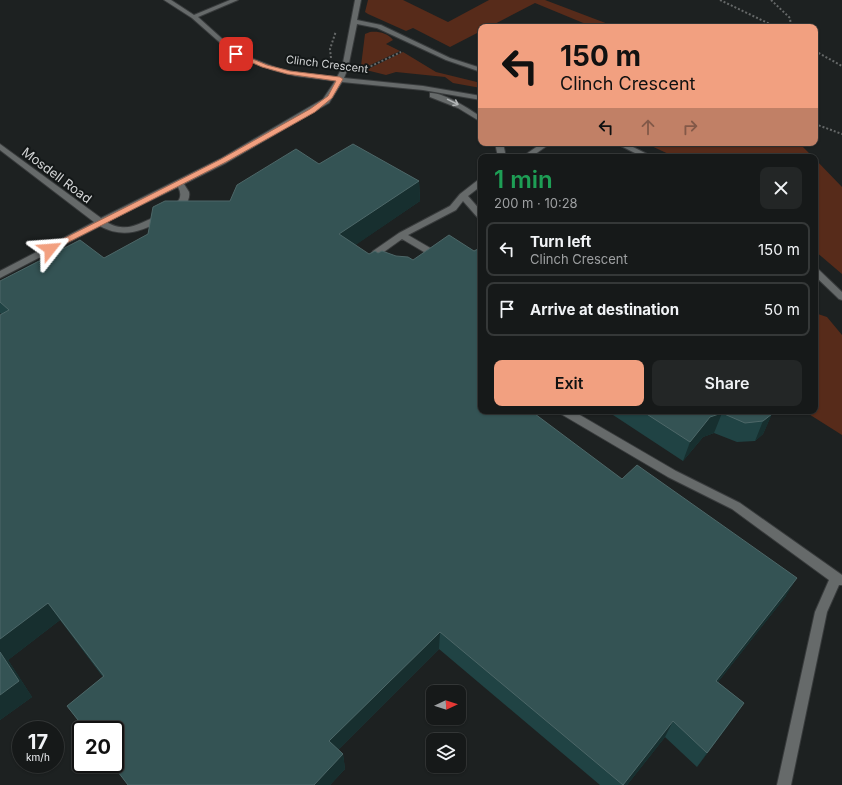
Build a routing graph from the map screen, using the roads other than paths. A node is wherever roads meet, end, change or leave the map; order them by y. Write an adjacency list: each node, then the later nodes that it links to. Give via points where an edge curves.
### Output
1 (167, 0): 4 (lane, Clinch Crescent)
2 (235, 0): 4 (lane)
3 (358, 0): 5 (lane)
4 (194, 17): 7 (lane, Clinch Crescent, via 226,47 243,58 289,73)
5 (355, 22): 6 (lane, via 380,26 453,61); 7 (lane, via 345,68)
6 (478, 69)
7 (340, 79): 8 (lane, Clinch Crescent); 16 (lane, via 330,97 316,108 223,161)
8 (423, 88): 9 (lane, Clinch Crescent); 10 (lane, one-way to 10, via 461,106)
9 (478, 97)
10 (478, 118)
11 (0, 146): 20 (lane, Mosdell Road)
12 (542, 146): 14 (lane)
13 (625, 146): 15 (lane)
14 (530, 154)
15 (643, 154)
16 (179, 182): 20 (lane); 20 (lane, Mosdell Road, via 185,192 184,201 178,209 143,227 114,230)
17 (478, 184): 18 (lane)
18 (462, 196): 19 (lane); 21 (lane, via 453,208)
19 (478, 213)
20 (100, 222): 22 (lane)
21 (402, 235): 21 (lane, via 376,253 378,264 403,276 412,275 427,263 429,252)
22 (0, 275)
23 (818, 276): 24 (lane)
24 (842, 297)
25 (570, 414): 26 (lane, via 672,474 736,506)
26 (839, 579): 27 (lane, via 821,612)
27 (784, 785)

